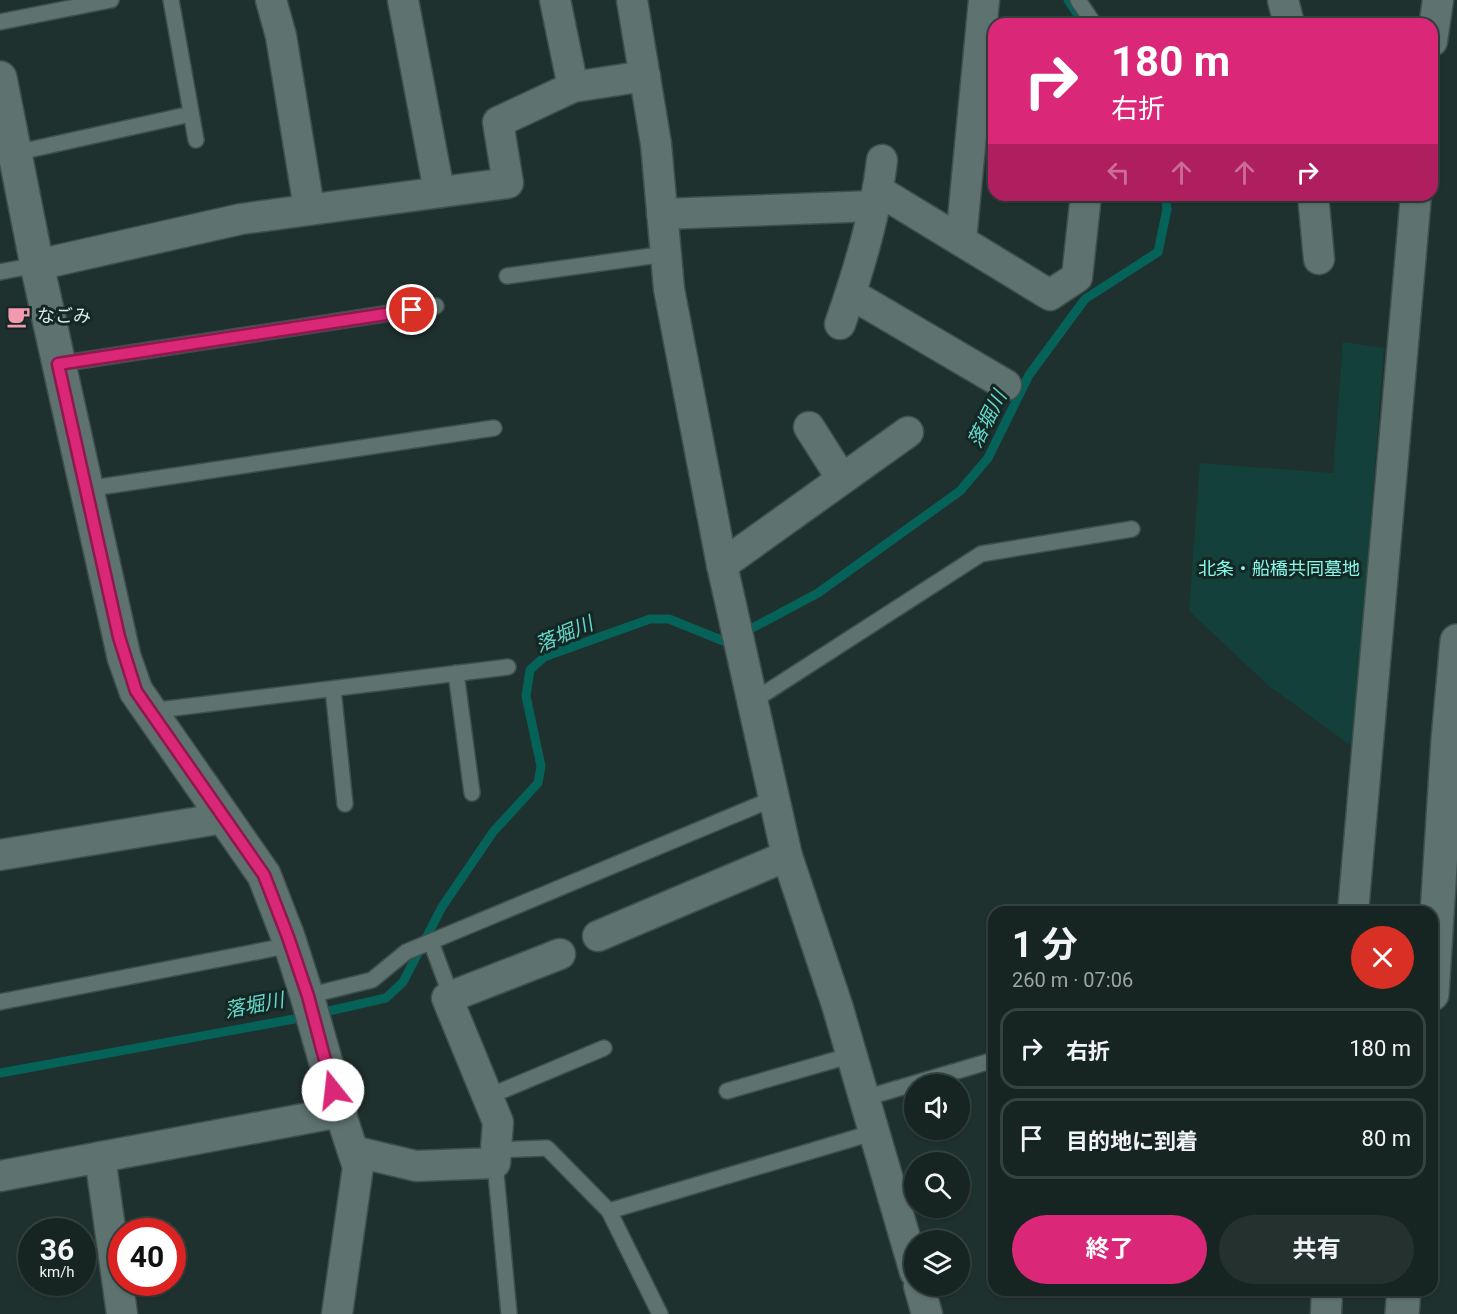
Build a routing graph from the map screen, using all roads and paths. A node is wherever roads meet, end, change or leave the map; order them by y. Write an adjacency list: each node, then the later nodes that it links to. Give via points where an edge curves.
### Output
1 (111, 0): 14 (lane)
2 (171, 0): 19 (lane)
3 (271, 0): 28 (street)
4 (403, 0): 23 (street)
5 (555, 0): 18 (street)
6 (632, 0): 16 (street)
7 (984, 0): 15 (street)
8 (1078, 0): 11 (lane)
9 (1283, 0): 12 (street)
10 (1438, 0): 13 (street)
11 (1090, 18)
12 (1288, 18)
13 (1435, 18)
14 (0, 22)
15 (987, 44): 30 (street)
16 (645, 76): 18 (street); 29 (street)
17 (0, 78): 21 (street)
18 (573, 87): 23 (street, via 498,122 508,183)
19 (191, 114): 20 (lane); 21 (lane)
20 (196, 140)
21 (15, 153): 33 (street)
22 (882, 160): 24 (street)
23 (439, 191): 28 (street)
24 (876, 198): 29 (street); 30 (street); 36 (street)
25 (1085, 201): 30 (street, via 1077,277 1050,295)
26 (1314, 201): 32 (street)
27 (1415, 201): 60 (street)
28 (309, 208): 33 (street, via 241,219)
29 (662, 214): 31 (street)
30 (961, 240)
31 (666, 254): 35 (lane); 47 (street, via 669,289)
32 (1319, 259)
33 (37, 265): 34 (lane); 39 (street)
34 (0, 272)
35 (507, 276)
36 (851, 294): 38 (street); 40 (street)
37 (436, 306): 39 (lane)
38 (840, 324)
39 (58, 364): 45 (street)
40 (1006, 385)
41 (809, 427): 44 (street)
42 (494, 428): 45 (lane)
43 (908, 432): 44 (street)
44 (842, 479): 47 (street)
45 (86, 489): 53 (street, via 124,657 136,691)
46 (1132, 529): 52 (lane, via 981,554)
47 (722, 565): 52 (street)
48 (1457, 641): 61 (street)
49 (508, 667): 50 (lane)
50 (456, 673): 51 (lane); 54 (lane)
51 (333, 689): 53 (lane); 56 (lane)
52 (753, 701): 55 (street)
53 (150, 711): 57 (street)
54 (472, 793)
55 (776, 798): 59 (street); 63 (lane)
56 (345, 804)
57 (224, 818): 58 (street); 64 (street, via 264,875)
58 (0, 855)
59 (787, 856): 62 (street); 70 (street)
60 (1354, 906)
61 (1438, 906)
62 (598, 936)
63 (429, 943): 66 (lane); 68 (lane, via 406,952 372,980)
64 (291, 945): 67 (lane); 68 (street)
65 (560, 954): 66 (street)
66 (451, 996): 73 (street, via 447,998)
67 (0, 1002)
68 (311, 1009): 75 (street)
69 (604, 1048): 73 (lane)
70 (852, 1055): 72 (lane); 74 (street)
71 (988, 1062): 74 (lane)
72 (727, 1091)
73 (487, 1096): 79 (street, via 498,1122)
74 (865, 1098): 76 (street)
75 (340, 1112): 77 (street); 78 (street)
76 (875, 1132): 81 (lane); 82 (street)
77 (352, 1151): 79 (street, via 416,1166); 87 (street, via 358,1167)
78 (100, 1156): 80 (street); 86 (street)
79 (495, 1156): 81 (lane, via 547,1148); 88 (lane)
80 (0, 1176)
81 (609, 1211): 89 (lane)
82 (904, 1234)
83 (922, 1296): 90 (street)
84 (1327, 1296): 91 (street)
85 (1404, 1296): 92 (street)
86 (122, 1314)
87 (337, 1314)
88 (509, 1314)
89 (660, 1314)
90 (927, 1314)
91 (1326, 1314)
92 (1402, 1314)

